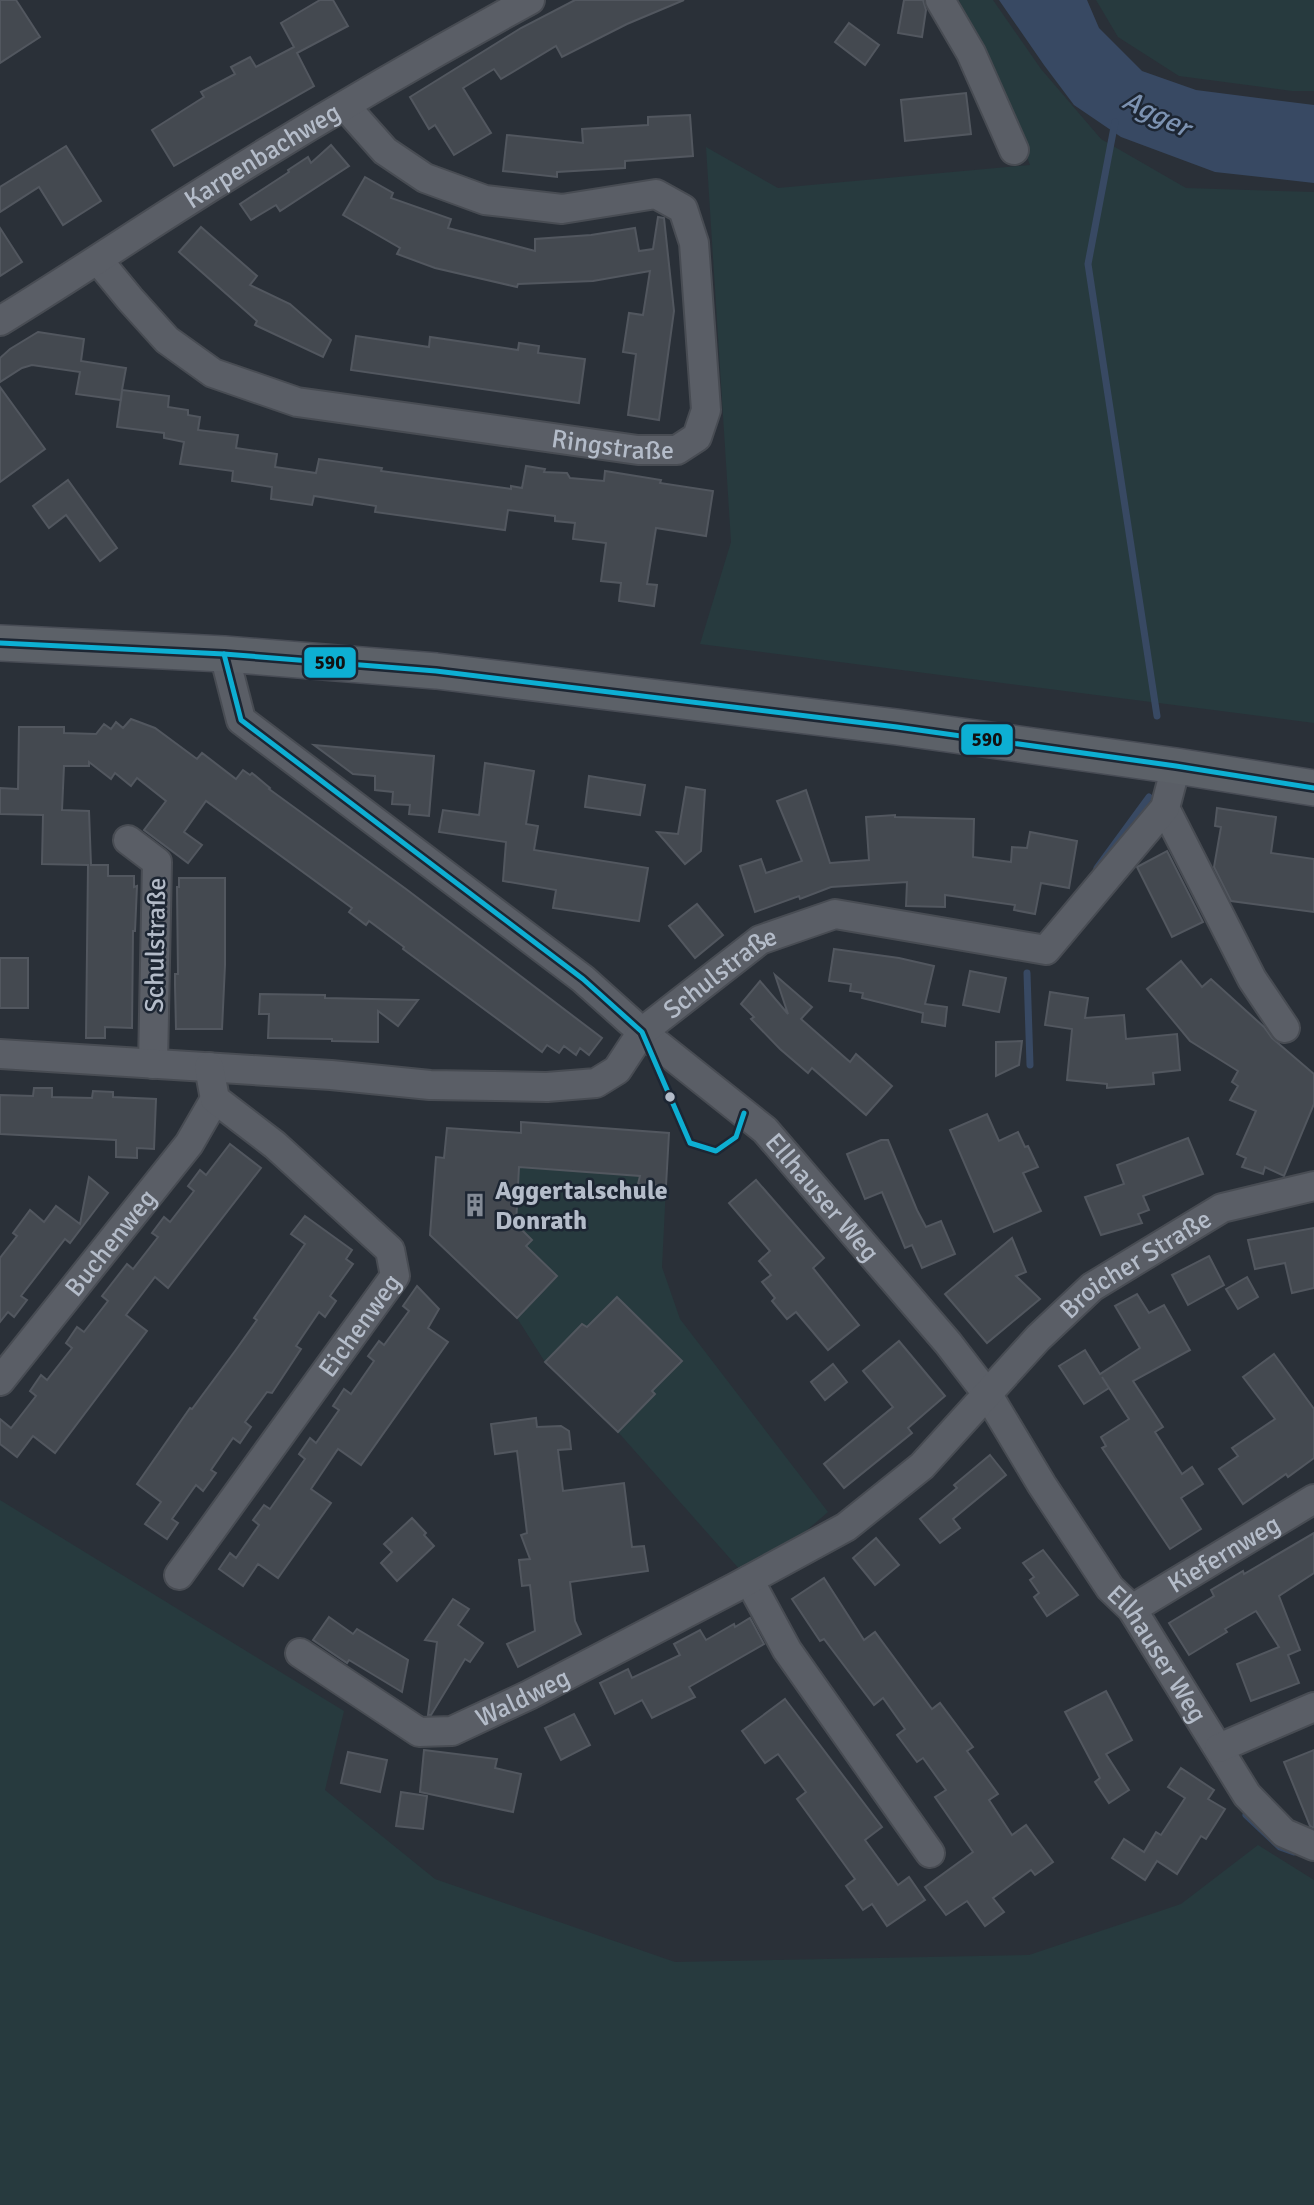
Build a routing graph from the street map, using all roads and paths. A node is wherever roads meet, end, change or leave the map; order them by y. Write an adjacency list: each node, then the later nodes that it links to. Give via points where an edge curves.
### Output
1 (530, 0): 3 (street, Karpenbachweg)
2 (940, 0): 4 (street, via 971,54)
3 (345, 106): 5 (street, Karpenbachweg); 5 (street, Ringstraße, via 385,151 425,178 485,200 562,209 656,194 683,209 694,243 706,410 697,437 677,450 638,450 297,402 213,373 167,340)
4 (1014, 150)
5 (98, 260): 6 (street, Karpenbachweg)
6 (0, 321)
7 (0, 643): 8 (main road)
8 (225, 654): 9 (main road, via 436,671); 14 (street, Ellhauser Weg, via 241,720 583,979)
9 (1176, 766): 10 (main road); 11 (street, Schulstraße)
10 (1314, 788)
11 (1164, 808): 13 (street, via 1252,979); 14 (street, Schulstraße, via 1046,950 835,914 760,940)
12 (128, 840): 16 (street, Schulstraße, via 157,862)
13 (1286, 1028)
14 (642, 1032): 17 (street, Schulstraße, via 617,1070 596,1083 559,1086 430,1085); 21 (street, Ellhauser Weg, via 765,1130)
15 (0, 1054): 16 (street, Schulstraße)
16 (153, 1064): 17 (street, Schulstraße)
17 (209, 1067): 18 (street)
18 (215, 1099): 20 (street, Buchenweg, via 189,1144); 23 (street, Eichenweg, via 275,1145 390,1250 395,1276)
19 (1314, 1186): 21 (street, Broicher Straße, via 1222,1208 1092,1287)
20 (0, 1381)
21 (988, 1395): 24 (street, Waldweg, via 922,1466 846,1527); 25 (street, Ellhauser Weg, via 1110,1588)
22 (1314, 1499): 25 (street, Kiefernweg)
23 (179, 1575)
24 (749, 1580): 26 (street, Waldweg, via 452,1731 419,1732); 30 (street, via 788,1650)
25 (1132, 1609): 28 (street, Ellhauser Weg)
26 (300, 1653)
27 (1314, 1707): 28 (street)
28 (1219, 1748): 29 (street, Ellhauser Weg, via 1247,1795 1274,1823 1284,1833)
29 (1314, 1846)
30 (930, 1853)

